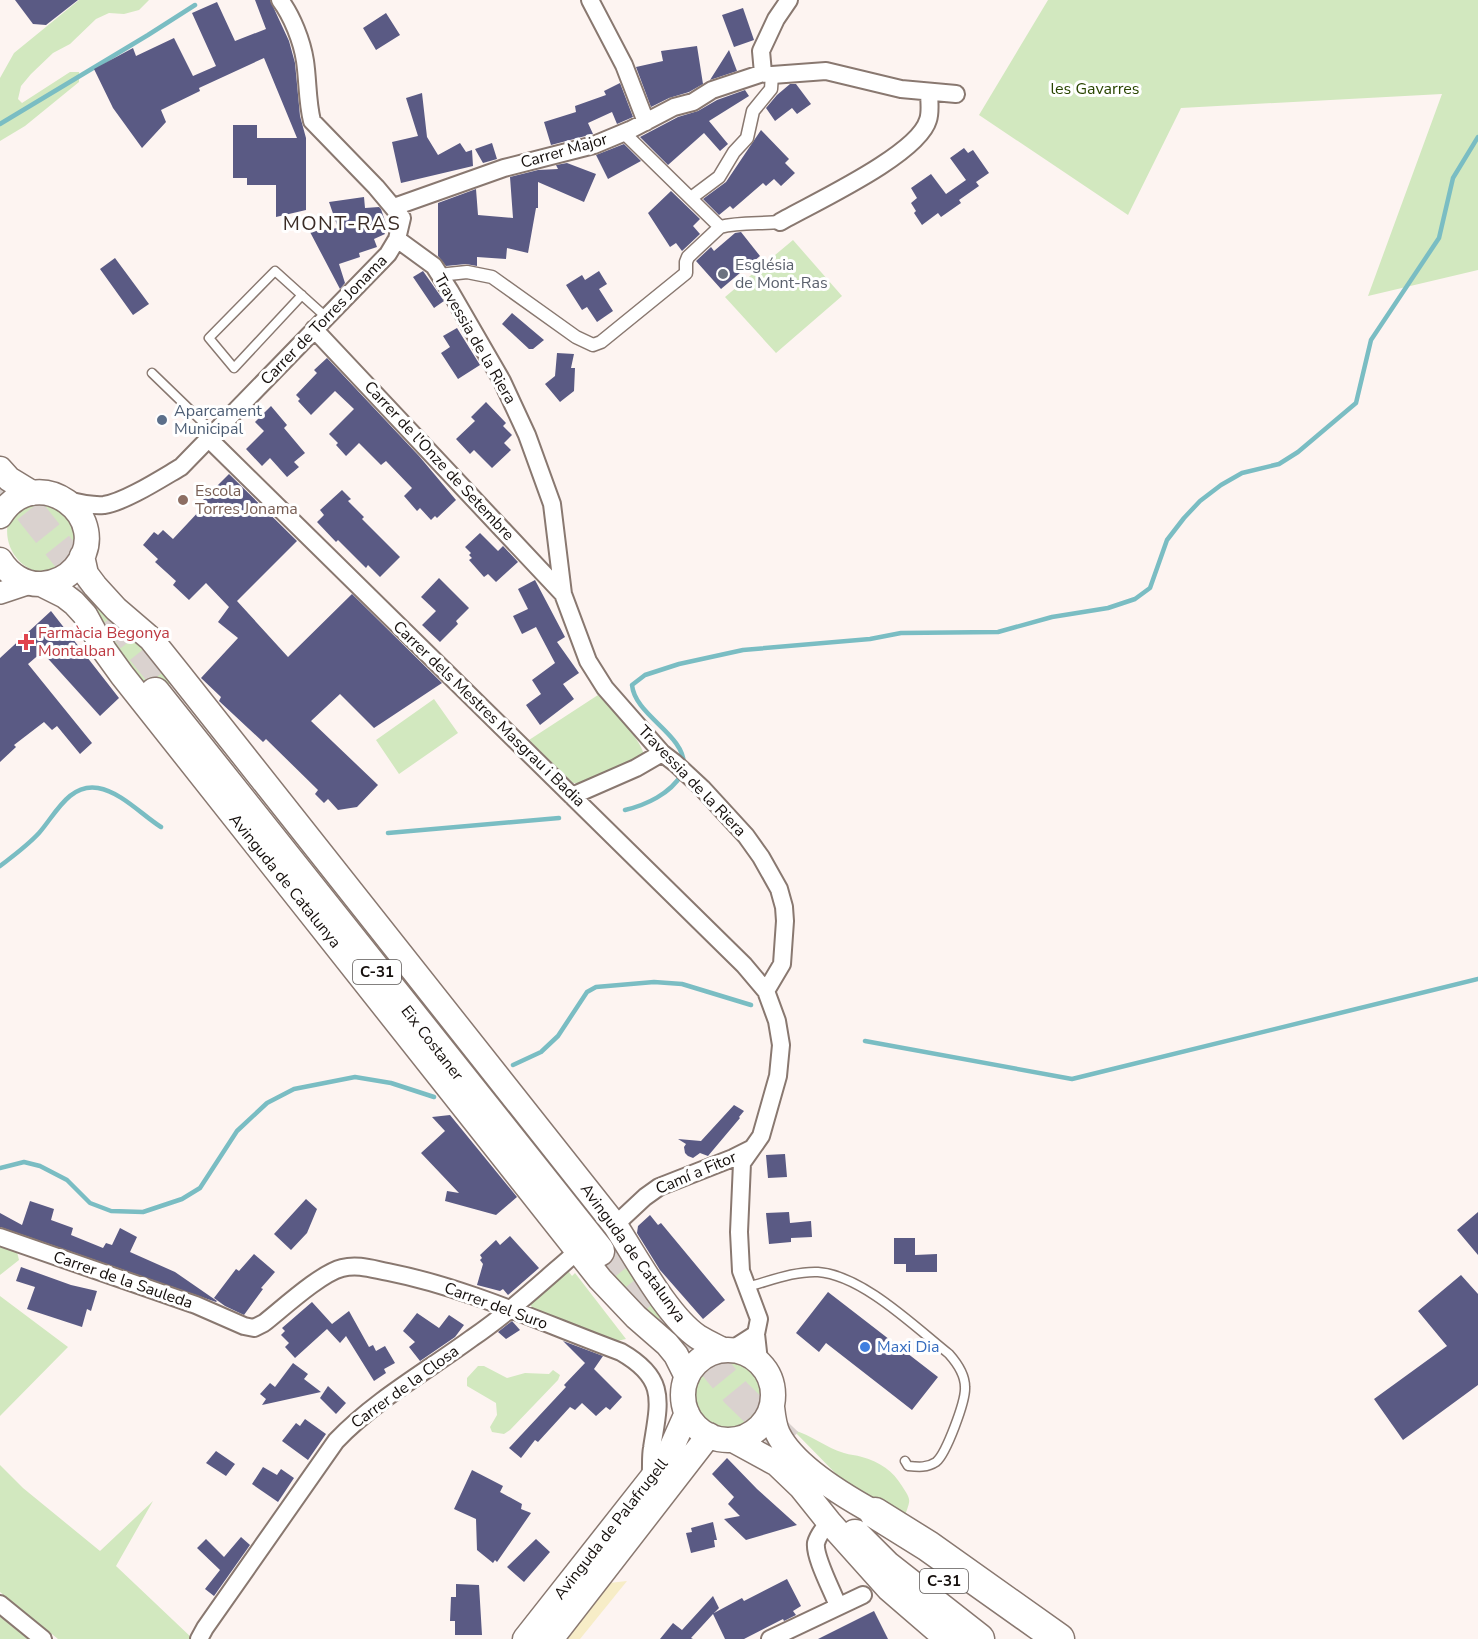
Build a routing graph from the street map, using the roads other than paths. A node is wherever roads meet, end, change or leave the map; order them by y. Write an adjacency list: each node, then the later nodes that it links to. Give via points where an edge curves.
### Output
1 (280, 0): 10 (street, via 304,54 312,121)
2 (590, 0): 7 (street, via 624,64)
3 (789, 0): 4 (street, via 761,51)
4 (767, 74): 5 (street, Carrer Major, via 826,71); 7 (street, Carrer Major, via 712,90); 9 (street, via 771,89 753,111 747,138 719,177)
5 (929, 92): 6 (street, Carrer Major); 11 (street, via 928,120 909,146)
6 (956, 94)
7 (646, 122): 8 (street, Carrer Major)
8 (624, 132): 9 (street); 10 (street, Carrer Major, via 594,145 504,168)
9 (691, 198): 12 (street)
10 (394, 207): 13 (street, Carrer de Torres Jonama, via 402,218)
11 (780, 222): 12 (street)
12 (720, 227): 14 (street, via 688,257 686,273 593,345 492,277 467,272)
13 (397, 239): 14 (street, Travessia de la Riera, via 434,266); 16 (street, Carrer de Torres Jonama, via 388,254)
14 (439, 275): 26 (street, Travessia de la Riera, via 502,381 527,435 552,504)
15 (302, 296): 15 (lane, via 275,271 209,338 234,368); 16 (lane)
16 (326, 317): 17 (street, Carrer de Torres Jonama)
17 (314, 329): 19 (street, Carrer de Torres Jonama); 28 (street, Carrer de l'Onze de Setembre)
18 (152, 374): 19 (lane)
19 (212, 437): 23 (street, Carrer de Torres Jonama, via 181,467); 34 (street, Carrer dels Mestres Masgrau i Badia)
20 (0, 469): 21 (main road)
21 (32, 493): 22 (main road, via 50,493); 24 (main road, via 14,500)
22 (67, 500): 23 (street, Carrer de Torres Jonama, via 91,506); 25 (main road, Avinguda de Catalunya, via 83,522)
23 (108, 505): 25 (street, via 97,516)
24 (0, 515)
25 (84, 549): 29 (main road, via 66,576 50,583); 38 (main road, Avinguda de Catalunya, via 86,574 116,609 151,639)
26 (559, 558): 28 (street); 31 (street, Travessia de la Riera)
27 (0, 560): 29 (main road, Avinguda de Catalunya, via 14,576)
28 (534, 563): 31 (street, Carrer de l'Onze de Setembre)
29 (35, 583): 30 (street); 38 (main road, Avinguda de Catalunya, via 75,603 127,682)
30 (0, 593)
31 (563, 594): 33 (street, Travessia de la Riera, via 588,661 604,688)
32 (163, 690): 38 (highway, Eix Costaner / C-31)
33 (668, 758): 34 (street); 35 (street, Travessia de la Riera, via 746,836 779,890 784,907 782,964)
34 (572, 796): 35 (street, Carrer dels Mestres Masgrau i Badia)
35 (766, 991): 36 (street, via 781,1045 778,1076 761,1136)
36 (752, 1148): 38 (street, Camí a Fitor, via 659,1186); 39 (street, via 742,1163 739,1232 741,1271)
37 (0, 1237): 41 (street, Carrer de la Sauleda, via 196,1305)
38 (600, 1240): 40 (street, Carrer de la Closa); 43 (main road, Avinguda de Catalunya, via 647,1276 677,1316 699,1337); 45 (main road, Avinguda de Catalunya, via 622,1303 667,1344)
39 (747, 1287): 42 (street, via 759,1319); 50 (lane, via 796,1274 818,1272 838,1277 870,1292 949,1354 963,1374 965,1388 942,1455 922,1467 908,1466)
40 (509, 1310): 41 (street, Carrer del Suro, via 415,1278 357,1266 326,1275 264,1323 254,1328); 51 (street, Carrer del Suro, via 621,1352 650,1377 657,1389 658,1402); 57 (street, Carrer de la Closa, via 356,1421 336,1440)
41 (244, 1326)
42 (756, 1334): 43 (street); 44 (street)
43 (727, 1350): 44 (main road, via 746,1353); 45 (main road, via 705,1356)
44 (759, 1361): 46 (main road, via 773,1387)
45 (687, 1377): 47 (main road, via 683,1391)
46 (772, 1407): 49 (main road, via 760,1426); 52 (main road, via 779,1436 818,1477 842,1494)
47 (687, 1413): 48 (main road); 51 (main road, Avinguda de Palafrugell, via 666,1460)
48 (709, 1435): 49 (main road); 59 (main road, Avinguda de Palafrugell)
49 (734, 1440): 52 (main road, via 764,1455 801,1487)
50 (905, 1461)
51 (650, 1480): 58 (main road, Avinguda de Palafrugell)
52 (857, 1523): 55 (street, via 820,1534 816,1544); 61 (main road, via 889,1589); 62 (highway, C-31, via 886,1566); 63 (highway, C-31, via 886,1537); 64 (highway, via 928,1546)
53 (863, 1595): 55 (street)
54 (0, 1604): 56 (street)
55 (838, 1606): 60 (street)
56 (44, 1639)
57 (199, 1639)
58 (525, 1639)
59 (551, 1639)
60 (770, 1639)
61 (947, 1639)
62 (979, 1639)
63 (1022, 1639)
64 (1059, 1639)

